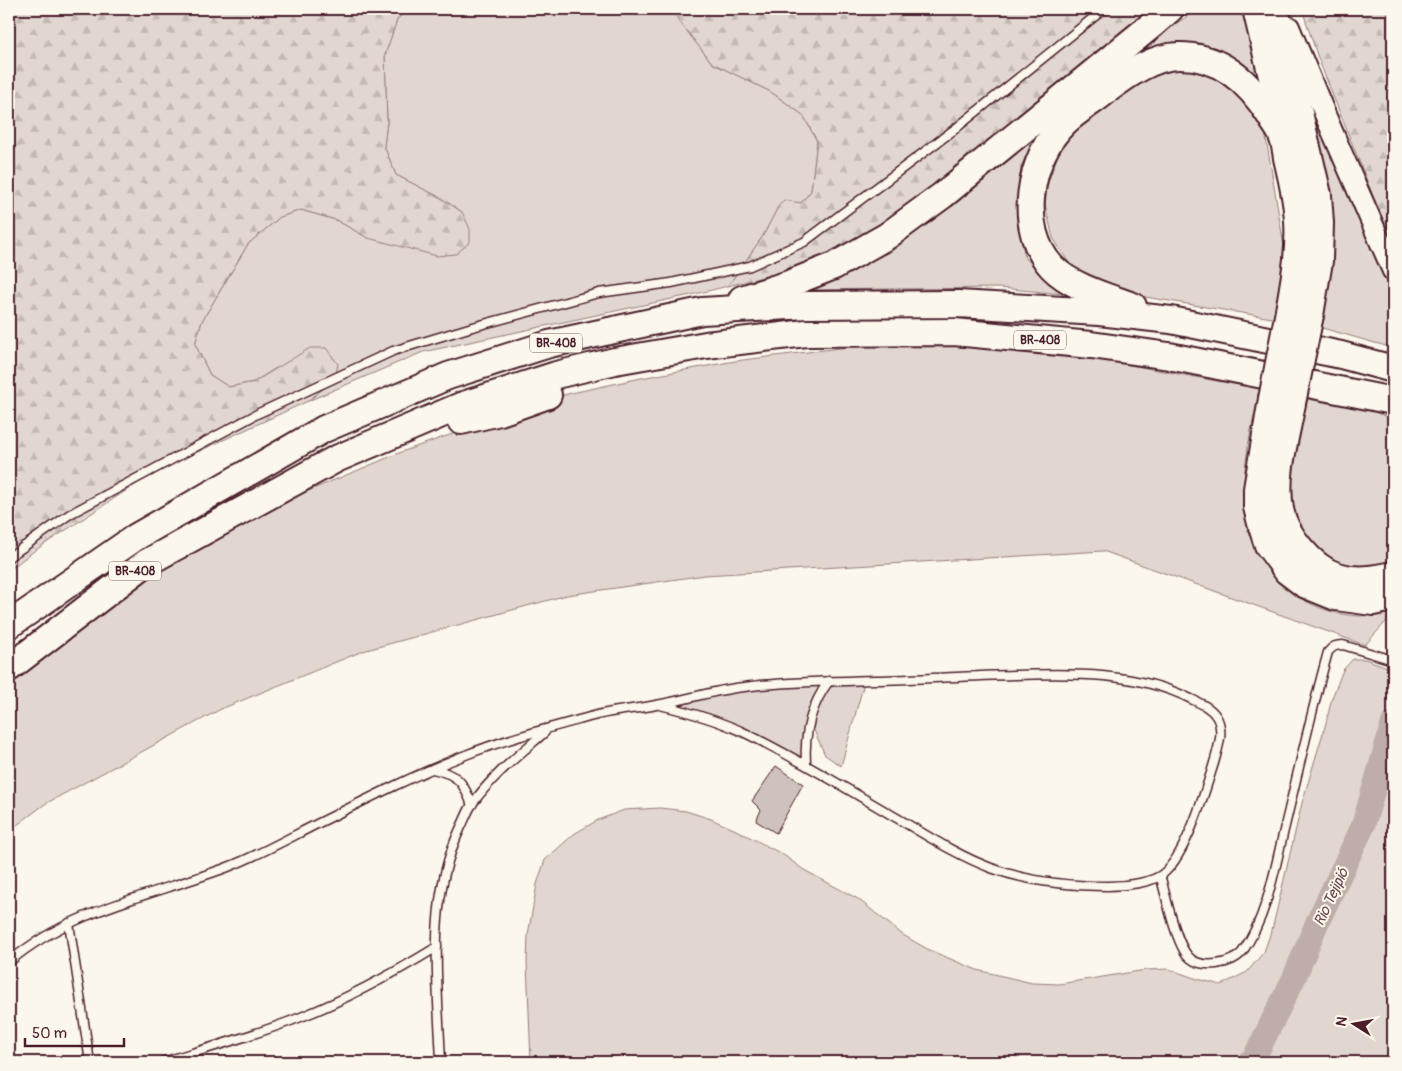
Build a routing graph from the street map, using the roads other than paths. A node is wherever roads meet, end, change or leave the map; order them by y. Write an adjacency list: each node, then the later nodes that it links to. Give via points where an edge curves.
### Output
1 (1104, 9): 16 (lane, via 955,129 804,242 750,266 599,294 392,351 259,413 79,509)
2 (1170, 9): 8 (highway, via 943,196 887,236 834,266)
3 (1253, 9): 6 (street)
4 (1275, 9): 9 (highway, via 1318,195 1319,261)
5 (1283, 9): 7 (street)
6 (1282, 136): 9 (highway, via 1298,222); 10 (highway, via 1258,96 1234,73 1204,59 1177,56 1150,62 1120,80 1065,123 1046,147 1034,181 1031,213 1036,243 1052,267 1079,286)
7 (1393, 271)
8 (702, 311): 10 (highway, BR-408, via 807,305 958,304 1099,312); 19 (highway, BR-408, via 549,344 475,367 324,429 136,537)
9 (1299, 313): 13 (highway, bridge)
10 (1171, 320): 11 (highway, BR-408)
11 (1393, 369)
12 (1337, 390): 14 (highway, BR-408); 15 (highway); 21 (highway, BR-408, via 1169,356 954,332 806,333 739,341 564,388 500,412 455,422 274,493 146,562)
13 (1282, 401): 17 (highway, via 1278,475 1280,510 1291,538 1313,562 1337,576 1370,580); 18 (highway, via 1257,489 1257,507 1268,545 1287,571 1304,584 1336,597 1373,602)
14 (1393, 401)
15 (1393, 413)
16 (9, 557)
17 (1393, 575)
18 (1393, 598)
19 (9, 625)
20 (1393, 660): 28 (lane, via 1343,645 1336,645 1328,652 1266,900 1253,934 1241,953 1222,964 1204,965 1188,957 1173,921)
21 (9, 668)
22 (828, 681): 23 (lane, via 748,686); 25 (lane, via 814,703 806,728); 28 (lane, via 1083,675 1154,685 1210,709 1221,728 1204,798 1176,861)
23 (660, 705): 24 (lane, via 601,714); 25 (lane, via 721,722)
24 (547, 730): 26 (lane, via 466,755); 27 (lane, via 494,777)
25 (806, 764): 28 (lane, via 949,849 991,868 1034,880 1077,886 1118,886)
26 (433, 769): 27 (lane, via 449,773 459,780); 29 (lane, via 232,866)
27 (472, 804): 30 (lane, via 451,847 443,878)
28 (1161, 878)
29 (69, 923): 31 (lane, via 24,949); 32 (lane)
30 (437, 947): 33 (lane, via 355,993 301,1017 248,1037); 34 (lane)
31 (9, 962)
32 (90, 1062)
33 (162, 1062)
34 (441, 1062)

